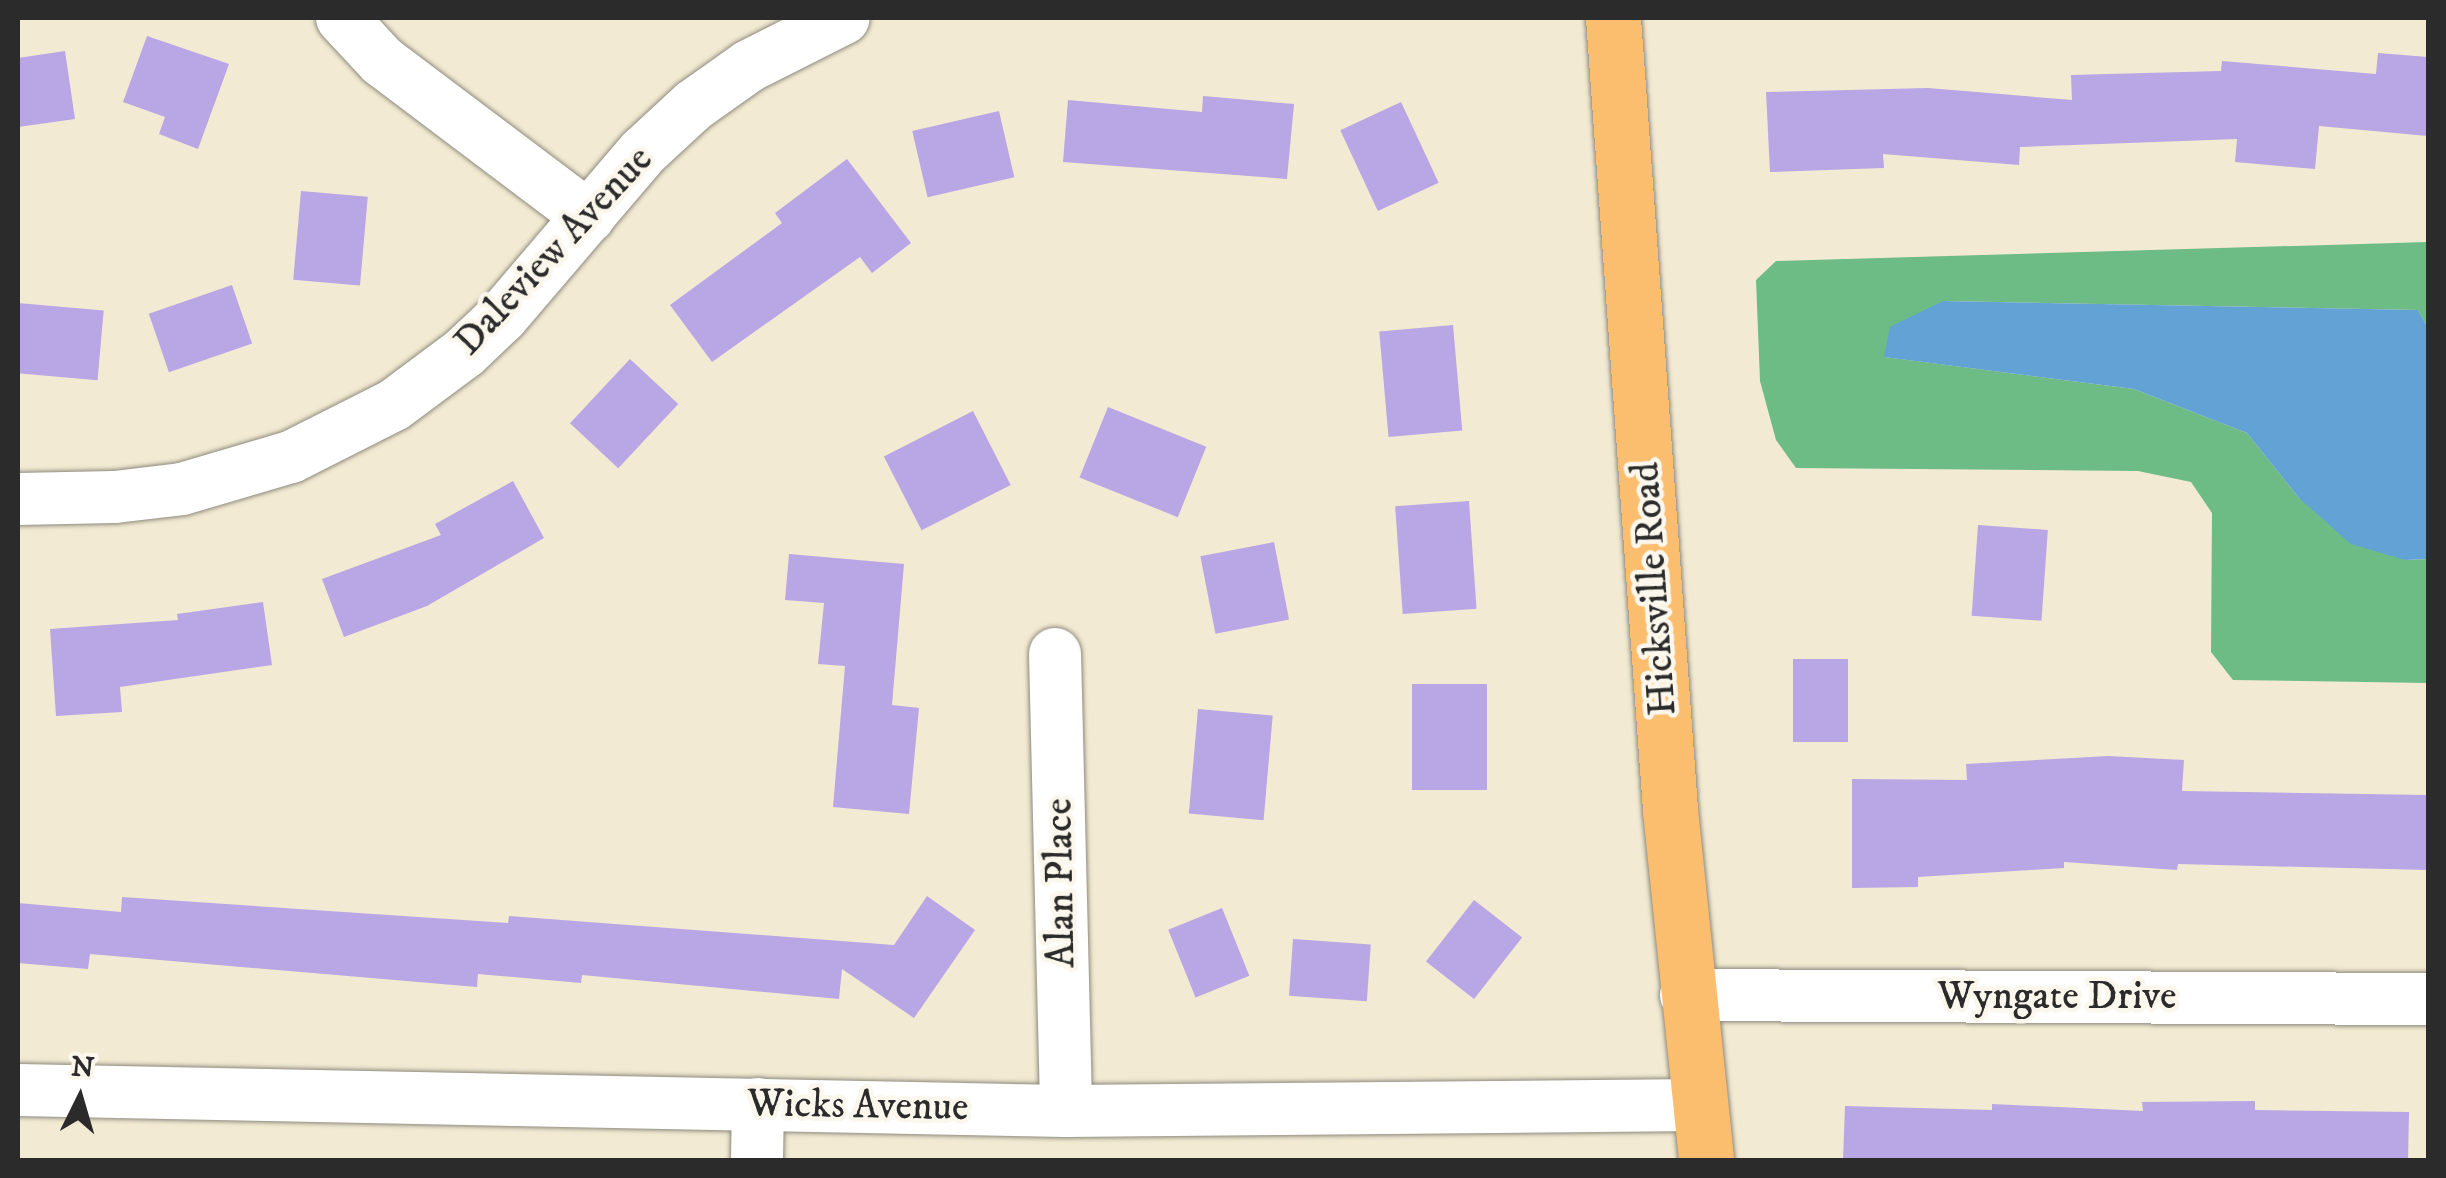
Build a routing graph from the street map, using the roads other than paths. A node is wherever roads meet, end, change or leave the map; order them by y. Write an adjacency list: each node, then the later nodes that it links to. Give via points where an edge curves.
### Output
1 (342, 18): 4 (street, via 382,61)
2 (844, 18): 4 (street, Daleview Avenue, via 765,57 694,106)
3 (1614, 18): 7 (main road, Hicksville Road)
4 (589, 216): 5 (street, Daleview Avenue, via 465,352 394,406 348,431 290,457 182,489)
5 (18, 499)
6 (1055, 654): 12 (street, Alan Place)
7 (1686, 995): 8 (street, Wyngate Drive); 11 (main road, Hicksville Road)
8 (2428, 999)
9 (18, 1090): 10 (street, Wicks Avenue)
10 (758, 1104): 12 (street, Wicks Avenue); 13 (street)
11 (1699, 1106): 12 (street, Wicks Avenue); 14 (main road, Hicksville Road)
12 (1066, 1112)
13 (756, 1160)
14 (1706, 1160)

